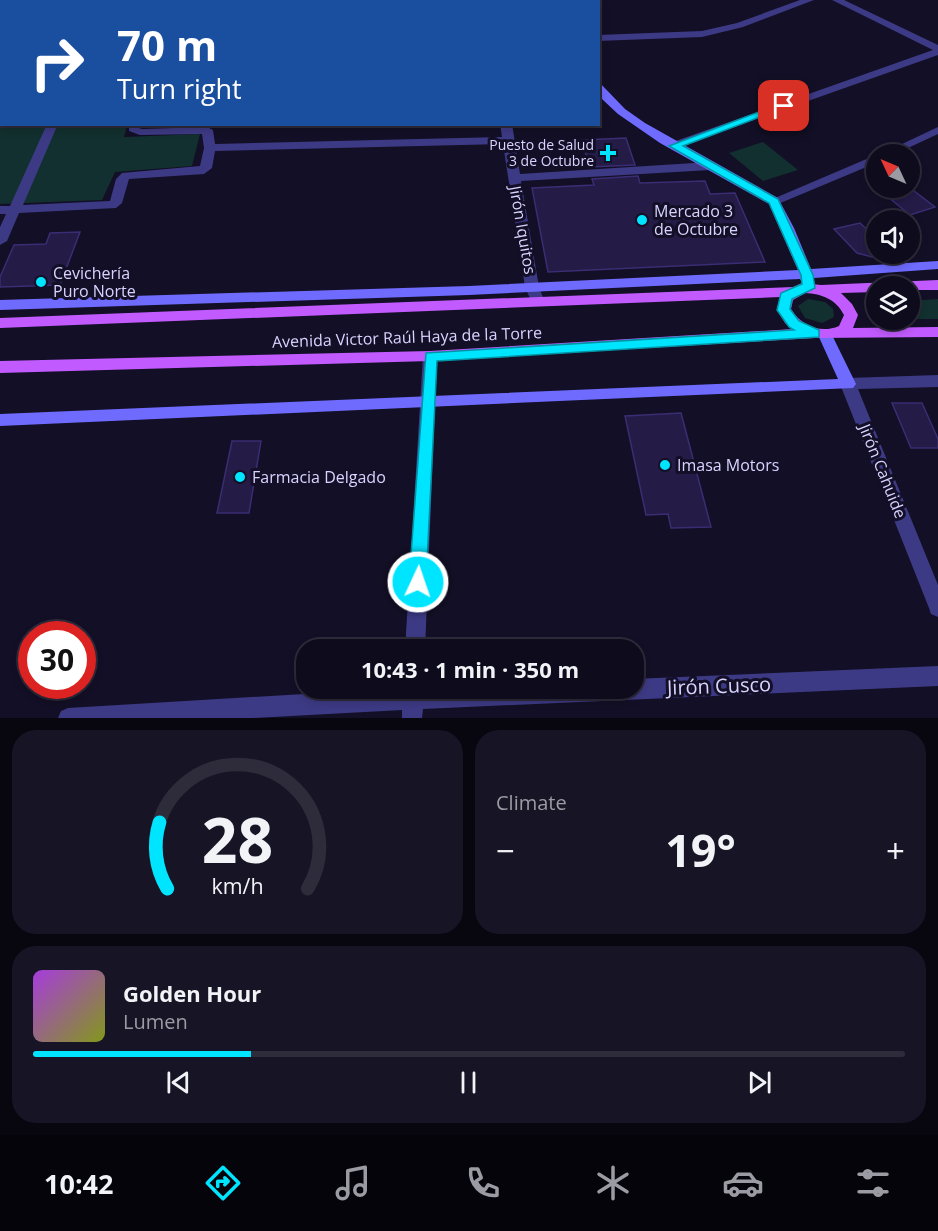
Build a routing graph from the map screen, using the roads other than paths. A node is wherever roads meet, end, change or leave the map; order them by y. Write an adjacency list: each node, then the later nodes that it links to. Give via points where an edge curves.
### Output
1 (809, 0): 3 (street, via 702,34)
2 (837, 0): 4 (street)
3 (600, 38)
4 (938, 50): 13 (street)
5 (600, 89): 13 (street, via 616,106)
6 (52, 126): 19 (street)
7 (134, 126): 14 (street, via 140,132 207,130)
8 (506, 126): 11 (street, Jirón Iquitos)
9 (938, 130): 12 (street)
10 (938, 140): 12 (street)
11 (509, 141): 14 (street); 17 (street, Jirón Iquitos)
12 (914, 143)
13 (674, 146): 16 (street)
14 (210, 148): 19 (street, via 204,170 126,176 112,205)
15 (866, 163): 18 (street)
16 (710, 166): 17 (street); 18 (street)
17 (514, 178): 28 (street, Jirón Iquitos)
18 (774, 201): 23 (street)
19 (16, 209): 20 (street); 21 (street)
20 (0, 210)
21 (0, 241)
22 (938, 265): 23 (street)
23 (811, 284): 26 (main road); 27 (main road); 28 (street); 32 (main road, via 840,298 851,315 850,322)
24 (920, 285): 25 (main road)
25 (938, 285)
26 (866, 287)
27 (792, 292): 28 (main road, Avenida Victor Raúl Haya de la Torre); 32 (main road, via 783,303 787,318)
28 (534, 294): 29 (street); 30 (main road, Avenida Victor Raúl Haya de la Torre)
29 (0, 305)
30 (0, 323)
31 (938, 332): 32 (main road, Avenida Victor Raúl Haya de la Torre)
32 (825, 334): 33 (main road, Avenida Victor Raúl Haya de la Torre); 36 (street, Jirón Cahuide)
33 (430, 356): 34 (main road, Avenida Victor Raúl Haya de la Torre); 37 (street)
34 (0, 367)
35 (938, 381): 36 (street)
36 (848, 384): 37 (street); 39 (street, Jirón Cahuide)
37 (426, 404): 38 (street); 40 (street)
38 (0, 420)
39 (938, 608)
40 (415, 639)
41 (938, 676): 42 (street, Jirón Cusco)
42 (412, 702): 43 (street, Jirón Cusco)
43 (68, 718)

